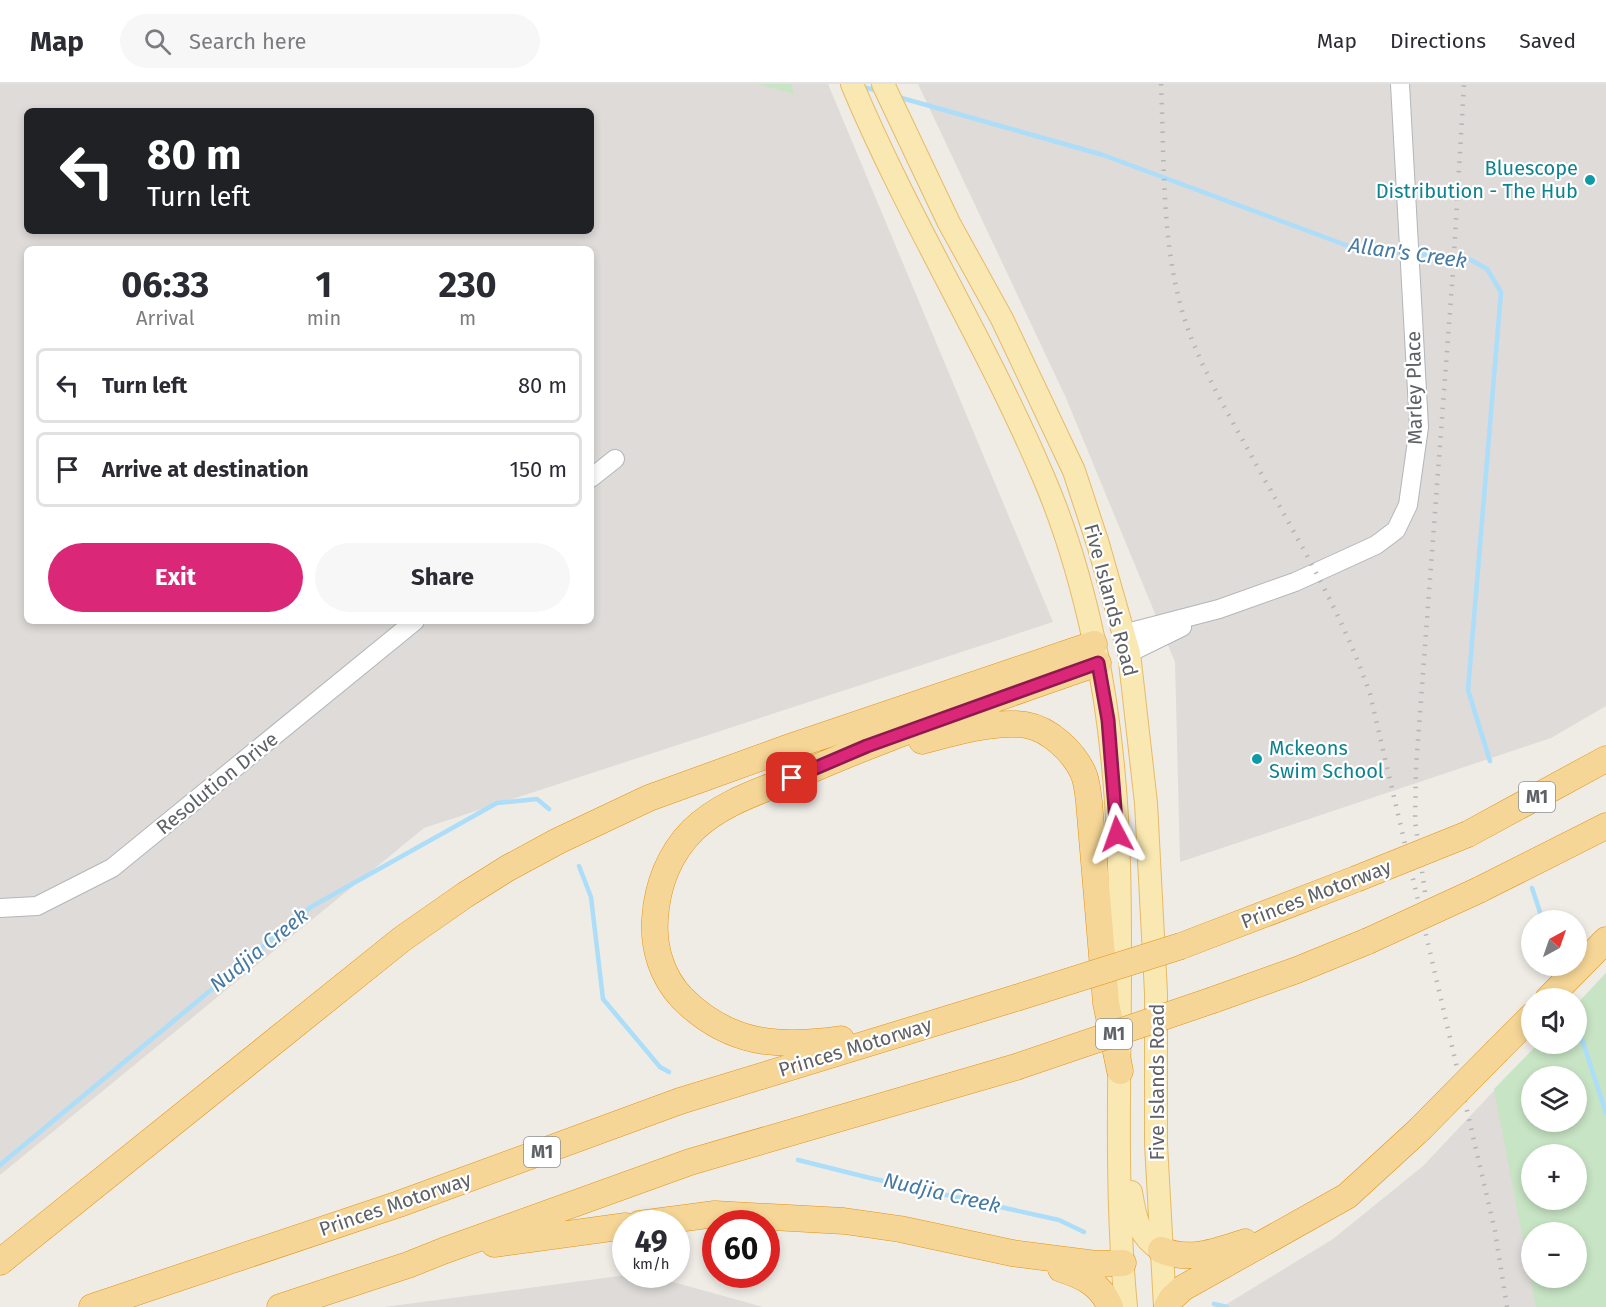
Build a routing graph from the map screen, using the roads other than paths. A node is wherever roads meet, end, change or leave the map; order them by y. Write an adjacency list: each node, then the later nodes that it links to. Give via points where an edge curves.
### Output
1 (852, 84): 8 (main road, Five Islands Road, via 1044,478 1069,547)
2 (883, 84): 7 (main road, Five Islands Road, via 1074,471)
3 (1400, 84): 7 (street, Marley Place, via 1419,427 1408,505 1396,530 1376,545 1316,573)
4 (615, 459): 5 (street)
5 (594, 476)
6 (412, 624): 12 (street, Resolution Drive, via 112,868 38,906)
7 (1126, 643): 8 (main road); 22 (main road, Five Islands Road, via 1134,682 1147,825 1156,993)
8 (1096, 654): 10 (highway); 17 (main road, Five Islands Road, via 1108,720 1117,834); 25 (highway, via 676,787 508,868 402,939)
9 (1606, 759): 15 (highway, Princes Motorway / M1, bridge, via 1468,834 1181,946)
10 (825, 763): 15 (highway, via 716,812 693,830 679,848 663,876 656,900 654,933 661,968 677,993 699,1016 730,1033 774,1043 808,1044 849,1038 968,1004); 17 (highway, via 857,761 938,737 1003,724 1027,725 1062,745 1084,776 1089,802 1106,1003)
11 (1606, 826): 23 (highway, M1, bridge, via 1479,890 1297,970 1016,1067 690,1162)
12 (0, 908)
13 (1606, 940): 14 (highway)
14 (1559, 988)
15 (1005, 1001): 27 (highway, Princes Motorway / M1, via 680,1101 399,1204)
16 (1521, 1027): 20 (highway, bridge, via 1347,1196)
17 (1120, 1071): 18 (main road, Five Islands Road)
18 (1119, 1116): 22 (main road, via 1135,1216 1141,1231); 26 (main road, Five Islands Road)
19 (690, 1217): 24 (highway, via 715,1214 844,1221)
20 (1302, 1222): 22 (highway, via 1208,1253 1178,1256); 31 (highway, via 1183,1288)
21 (612, 1228): 23 (highway)
22 (1155, 1246): 26 (main road); 31 (main road, Five Islands Road)
23 (443, 1251): 28 (highway, M1)
24 (1012, 1253): 26 (highway, via 1096,1264); 29 (highway, via 1088,1279 1102,1291)
25 (0, 1262)
26 (1123, 1263): 30 (main road, Five Islands Road)
27 (92, 1307)
28 (280, 1307)
29 (1110, 1307)
30 (1126, 1307)
31 (1166, 1307)

